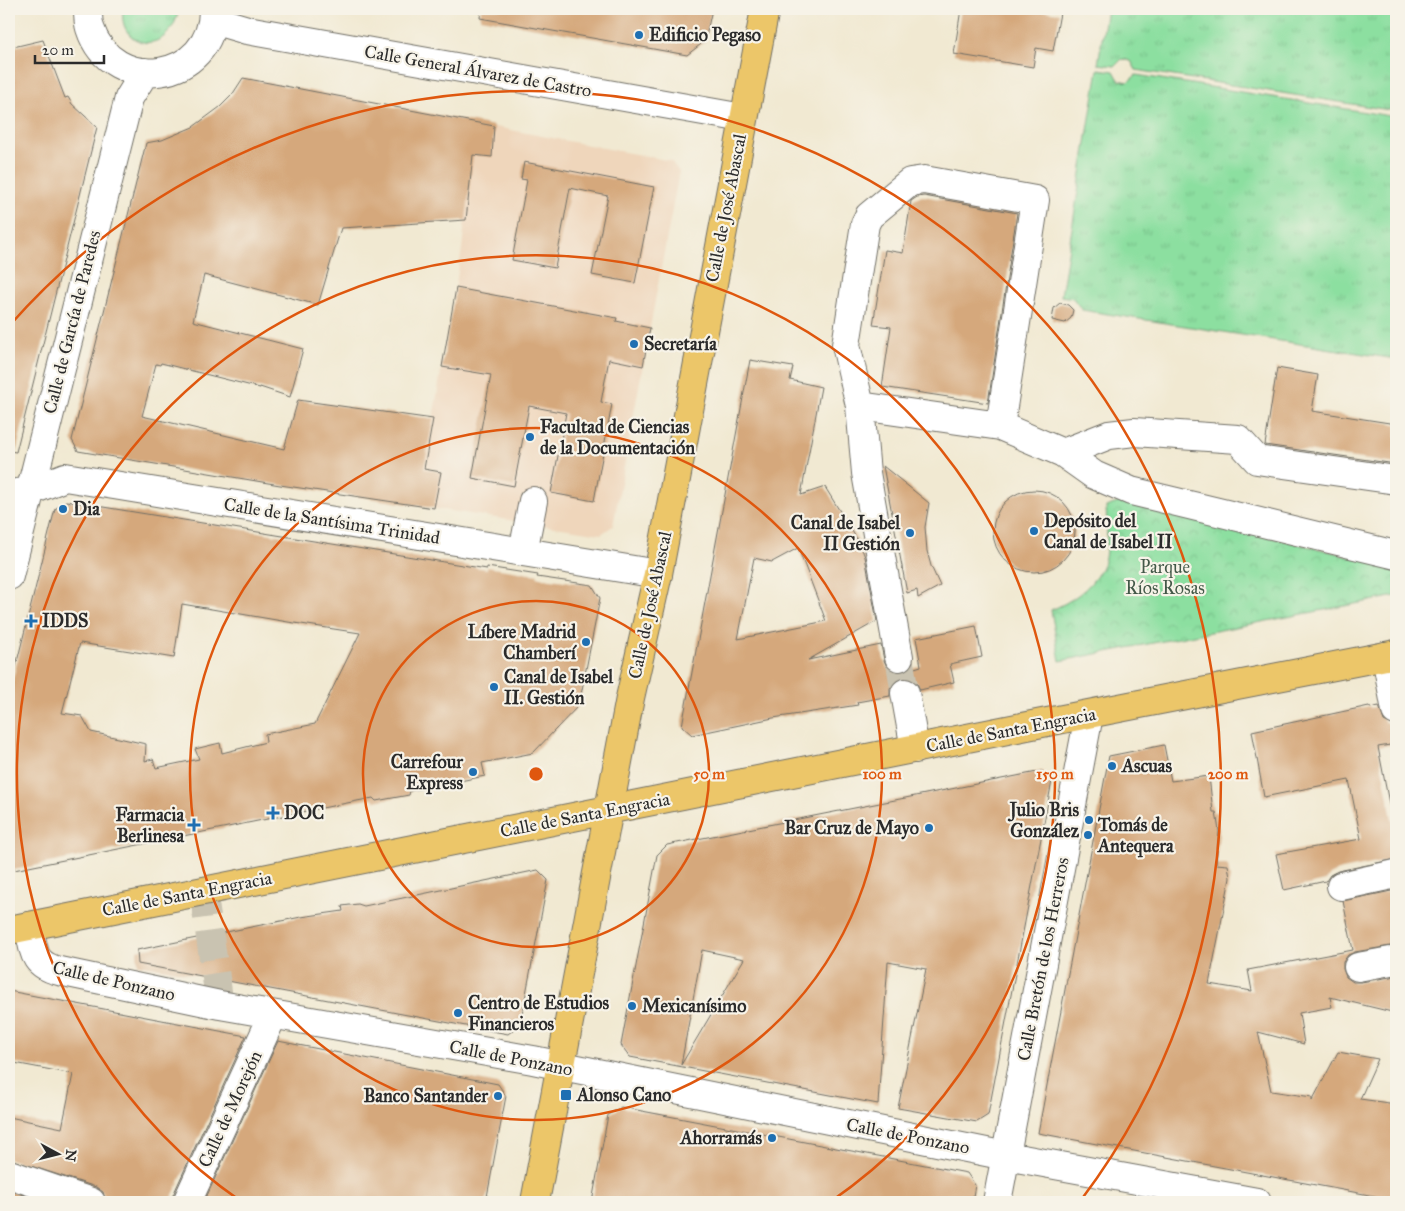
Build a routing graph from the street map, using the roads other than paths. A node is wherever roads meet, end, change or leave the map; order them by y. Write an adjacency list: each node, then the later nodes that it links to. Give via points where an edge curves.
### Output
1 (88, 9): 4 (street, via 89,27 100,48 116,63)
2 (765, 9): 5 (main road, Calle de José Abascal)
3 (213, 14): 4 (street, via 207,39 195,56 177,67 158,73); 5 (street, Calle General Álvarez de Castro, via 247,30)
4 (145, 72): 10 (street, Calle de García de Paredes, via 129,98)
5 (743, 118): 14 (main road, Calle de José Abascal)
6 (860, 406): 7 (street); 7 (street, via 846,345 865,224 910,182 924,180 1035,200); 17 (street, via 866,473)
7 (1000, 426): 8 (street)
8 (1063, 453): 9 (street, via 1109,435 1134,432 1238,439 1257,460); 13 (street, via 1094,474 1131,491)
9 (1396, 480)
10 (19, 492): 12 (street, Calle de la Santísima Trinidad, via 65,477); 15 (street, Calle de García de Paredes)
11 (532, 501): 12 (street)
12 (523, 552): 14 (street, Calle de la Santísima Trinidad)
13 (1396, 555)
14 (658, 574): 22 (main road, Calle de José Abascal, via 630,698)
15 (9, 576)
16 (1391, 655): 19 (street); 20 (main road, Calle de Santa Engracia)
17 (899, 657)
18 (905, 693): 21 (street)
19 (1396, 711)
20 (1089, 715): 21 (main road, Calle de Santa Engracia); 30 (street, Calle Bretón de los Herreros)
21 (915, 749): 22 (main road, Calle de Santa Engracia)
22 (610, 811): 25 (main road, Calle de Santa Engracia); 29 (main road, Calle de José Abascal)
23 (1396, 874): 24 (street)
24 (1341, 886)
25 (19, 928): 28 (street, Calle de Ponzano, via 37,959 55,970)
26 (1396, 960): 27 (street)
27 (1358, 968)
28 (273, 1015): 29 (street, Calle de Ponzano); 33 (street, Calle de Morejón)
29 (561, 1067): 30 (street, Calle de Ponzano); 34 (main road, Calle de José Abascal)
30 (1006, 1156): 35 (street, Calle Bretón de los Herreros); 36 (street, Calle de Ponzano)
31 (9, 1174): 32 (street)
32 (91, 1202)
33 (187, 1202)
34 (536, 1202)
35 (997, 1202)
36 (1257, 1202)

